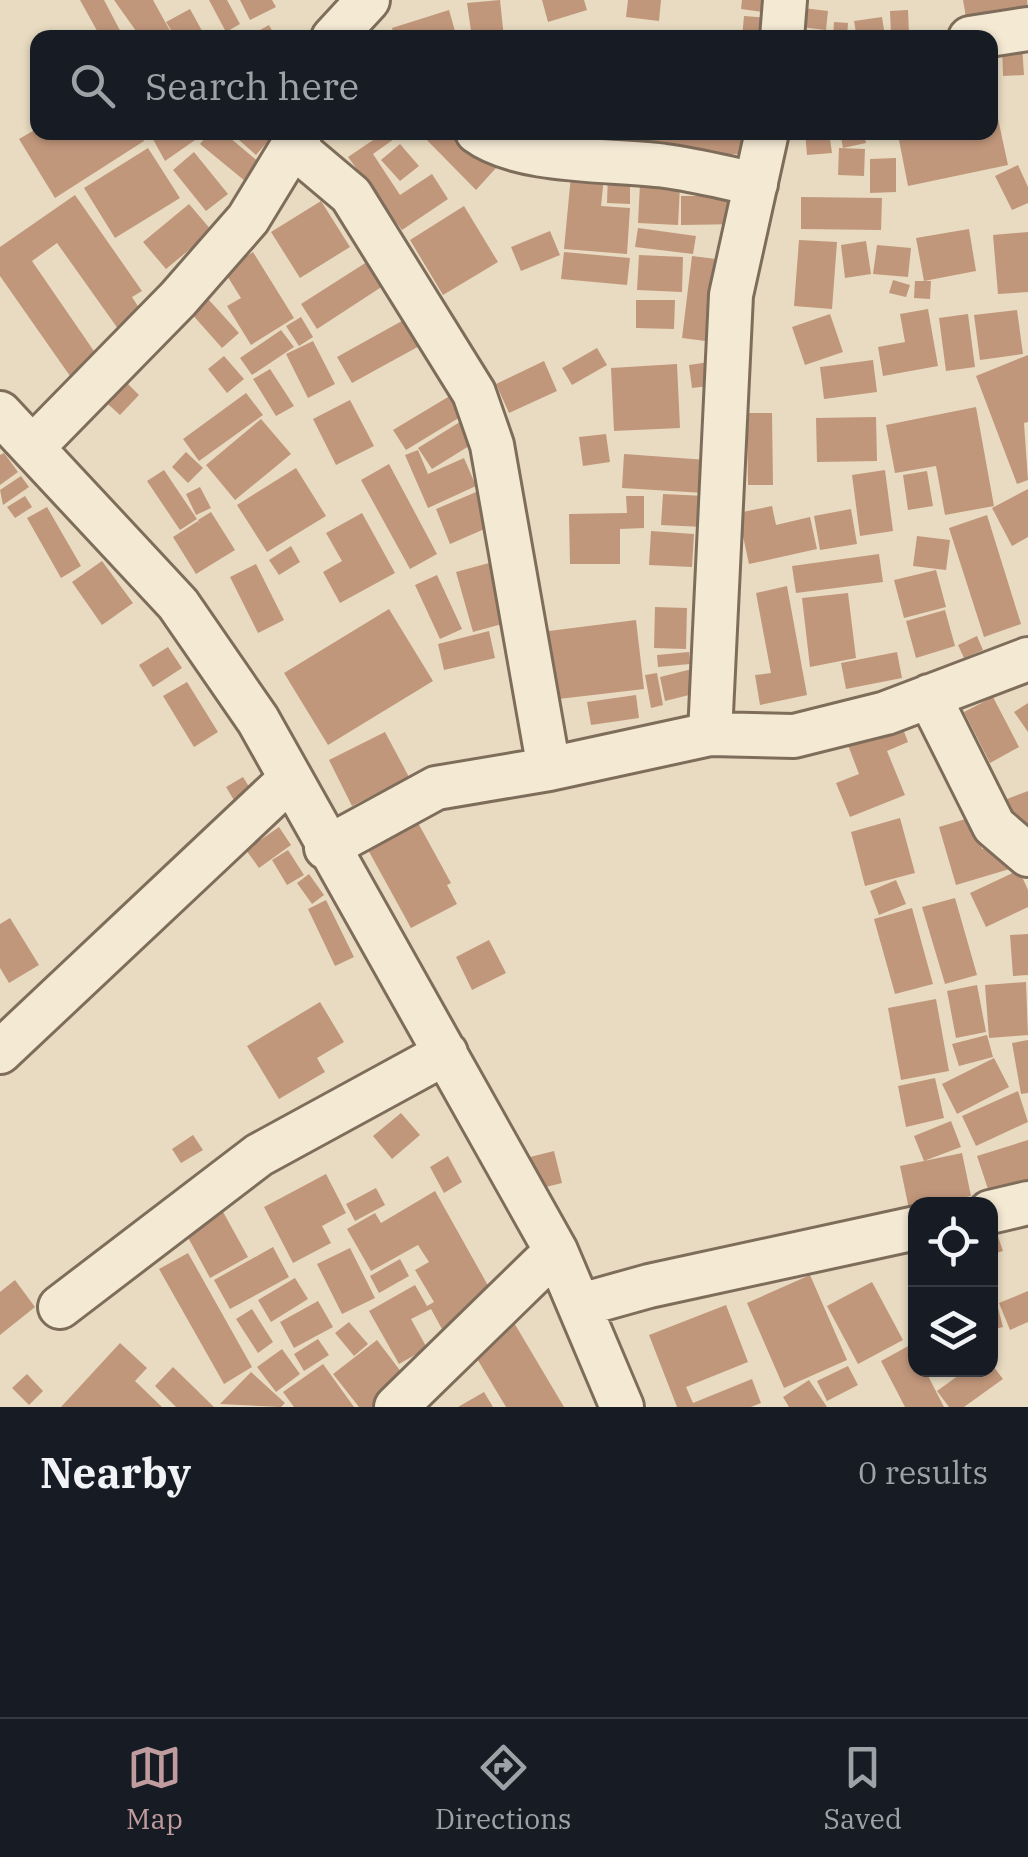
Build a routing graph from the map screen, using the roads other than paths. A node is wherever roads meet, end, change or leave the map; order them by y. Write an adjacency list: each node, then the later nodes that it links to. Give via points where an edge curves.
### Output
1 (368, 0): 4 (street)
2 (785, 0): 5 (street)
3 (1028, 29): 6 (street)
4 (340, 30)
5 (783, 30)
6 (998, 34)
7 (296, 140): 13 (street, via 248,220)
8 (298, 140): 17 (street, via 350,196 474,394 492,445)
9 (487, 140): 11 (street)
10 (765, 140): 11 (street)
11 (756, 184): 16 (street, via 731,294)
12 (0, 414): 13 (street)
13 (34, 446): 18 (street, via 178,604 258,720)
14 (1028, 659): 15 (street)
15 (929, 696): 16 (street, via 794,736); 20 (street, via 994,826)
16 (710, 734): 17 (street)
17 (549, 770): 19 (street, via 436,788)
18 (289, 780): 19 (street); 21 (street)
19 (326, 848): 22 (street)
20 (1028, 855)
21 (0, 1052)
22 (446, 1053): 26 (street); 28 (street, via 260,1156)
23 (1028, 1203): 24 (street)
24 (998, 1210)
25 (908, 1230): 27 (street)
26 (556, 1250): 27 (street); 29 (street)
27 (581, 1306): 30 (street)
28 (60, 1307)
29 (396, 1407)
30 (622, 1407)

